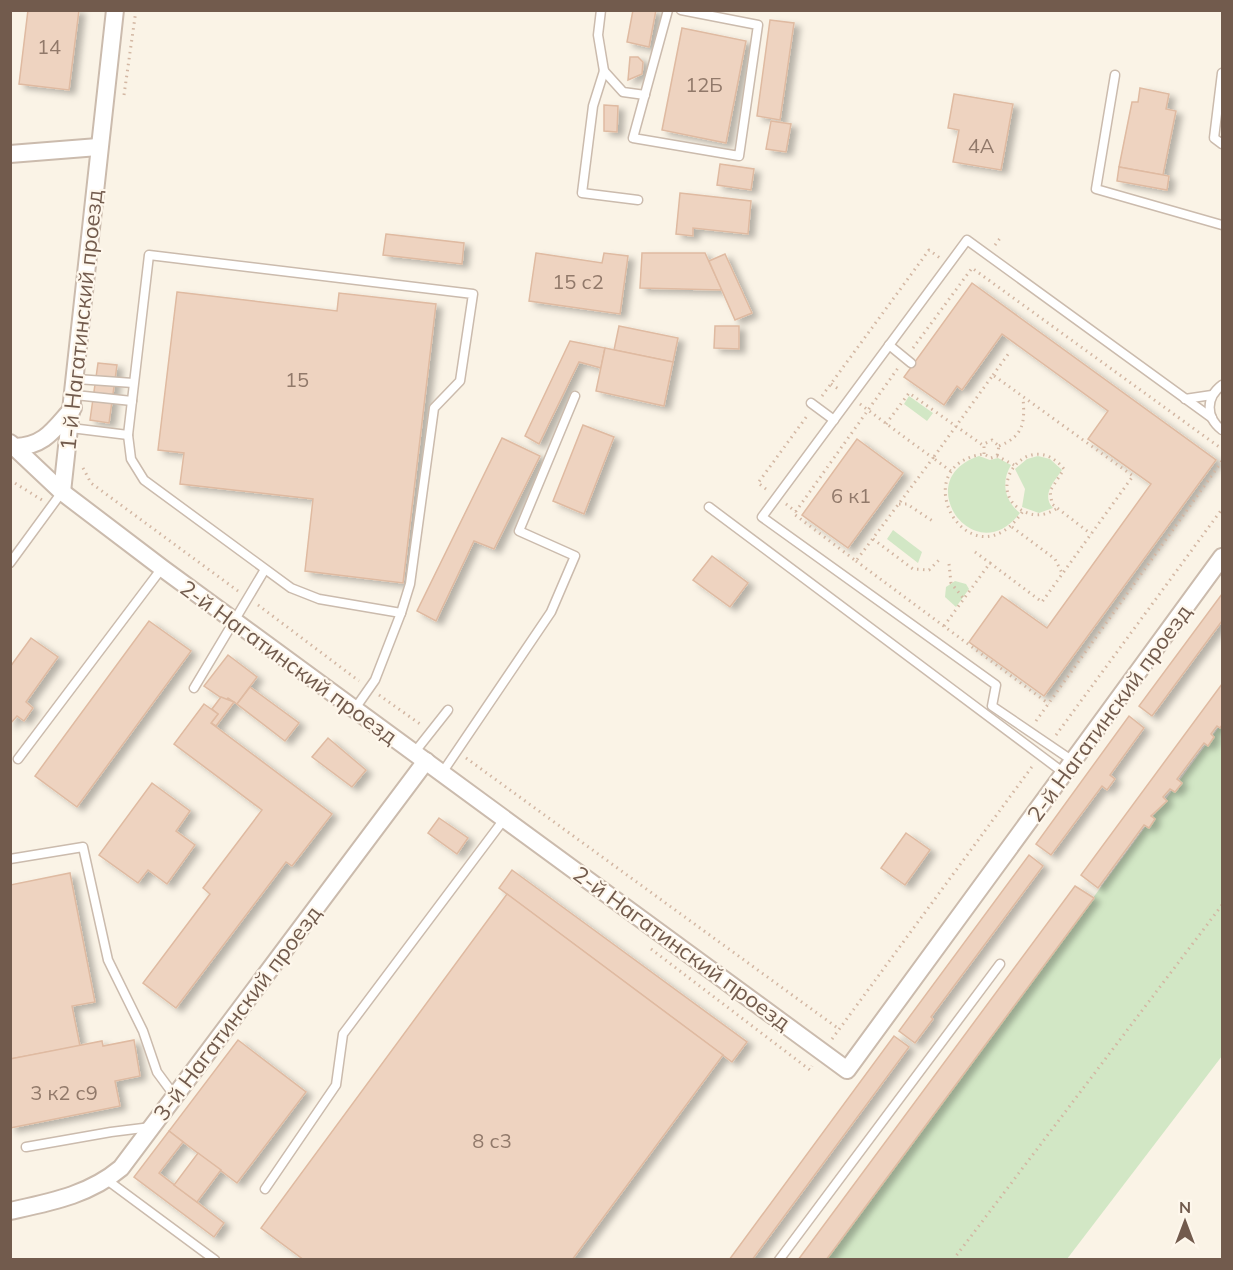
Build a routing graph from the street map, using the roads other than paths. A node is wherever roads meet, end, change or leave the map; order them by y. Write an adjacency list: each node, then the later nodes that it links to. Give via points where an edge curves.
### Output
1 (115, 10): 10 (street, 1-й Нагатинский проезд)
2 (601, 10): 5 (lane, via 598,35)
3 (668, 10): 8 (lane)
4 (681, 10): 8 (lane, via 758,25 739,156 633,138)
5 (604, 70): 8 (lane, via 623,93); 12 (lane, via 593,106 582,193)
6 (1222, 73): 9 (lane, via 1214,138)
7 (1115, 75): 13 (lane, via 1096,189)
8 (645, 95)
9 (1222, 144)
10 (98, 147): 11 (street); 18 (street, 1-й Нагатинский проезд)
11 (10, 154)
12 (638, 200)
13 (1222, 225)
14 (889, 345): 15 (lane); 21 (lane, via 967,240); 25 (lane)
15 (908, 360)
16 (133, 383): 18 (lane); 22 (lane); 36 (lane, via 149,255 473,294 460,381 434,408 410,584)
17 (1222, 385): 19 (lane)
18 (75, 394): 22 (lane); 26 (street, 1-й Нагатинский проезд); 29 (street, via 41,441 33,446)
19 (1212, 395): 21 (lane); 24 (lane)
20 (575, 396): 44 (lane, via 519,531 575,556 551,612)
21 (1185, 399): 24 (lane)
22 (132, 401): 28 (lane)
23 (813, 405): 25 (lane)
24 (1212, 418): 27 (lane)
25 (834, 420): 43 (lane, via 762,517 996,685 992,706 1049,744)
26 (71, 428): 28 (lane); 30 (street, 1-й Нагатинский проезд)
27 (1222, 430)
28 (128, 435): 35 (lane, via 131,459 144,480)
29 (13, 445): 30 (street, 2-й Нагатинский проезд)
30 (62, 492): 33 (lane); 34 (street, 2-й Нагатинский проезд)
31 (709, 507): 43 (lane, via 1041,755)
32 (1222, 557): 43 (street, 2-й Нагатинский проезд)
33 (10, 563)
34 (162, 568): 37 (street, 2-й Нагатинский проезд); 42 (lane)
35 (264, 571): 36 (lane, via 319,599); 37 (lane)
36 (401, 613): 40 (lane, via 369,688)
37 (232, 621): 38 (lane); 40 (street, 2-й Нагатинский проезд)
38 (194, 688)
39 (448, 710): 41 (lane, via 431,732)
40 (353, 711): 41 (street, 2-й Нагатинский проезд)
41 (420, 757): 44 (street, 2-й Нагатинский проезд); 48 (street, 3-й Нагатинский проезд)
42 (18, 759)
43 (1069, 767): 45 (street, 2-й Нагатинский проезд, via 847,1070)
44 (442, 773): 45 (street, 2-й Нагатинский проезд)
45 (505, 818): 52 (lane, via 343,1034 336,1085)
46 (10, 859): 48 (lane, via 83,847 108,960 143,1031 157,1072)
47 (1000, 964): 55 (lane)
48 (174, 1095): 49 (street, 3-й Нагатинский проезд)
49 (152, 1127): 50 (lane); 51 (street, 3-й Нагатинский проезд)
50 (26, 1147)
51 (107, 1180): 53 (street, 3-й Нагатинский проезд, via 68,1199); 54 (lane)
52 (265, 1189)
53 (10, 1210)
54 (215, 1260)
55 (779, 1260)

